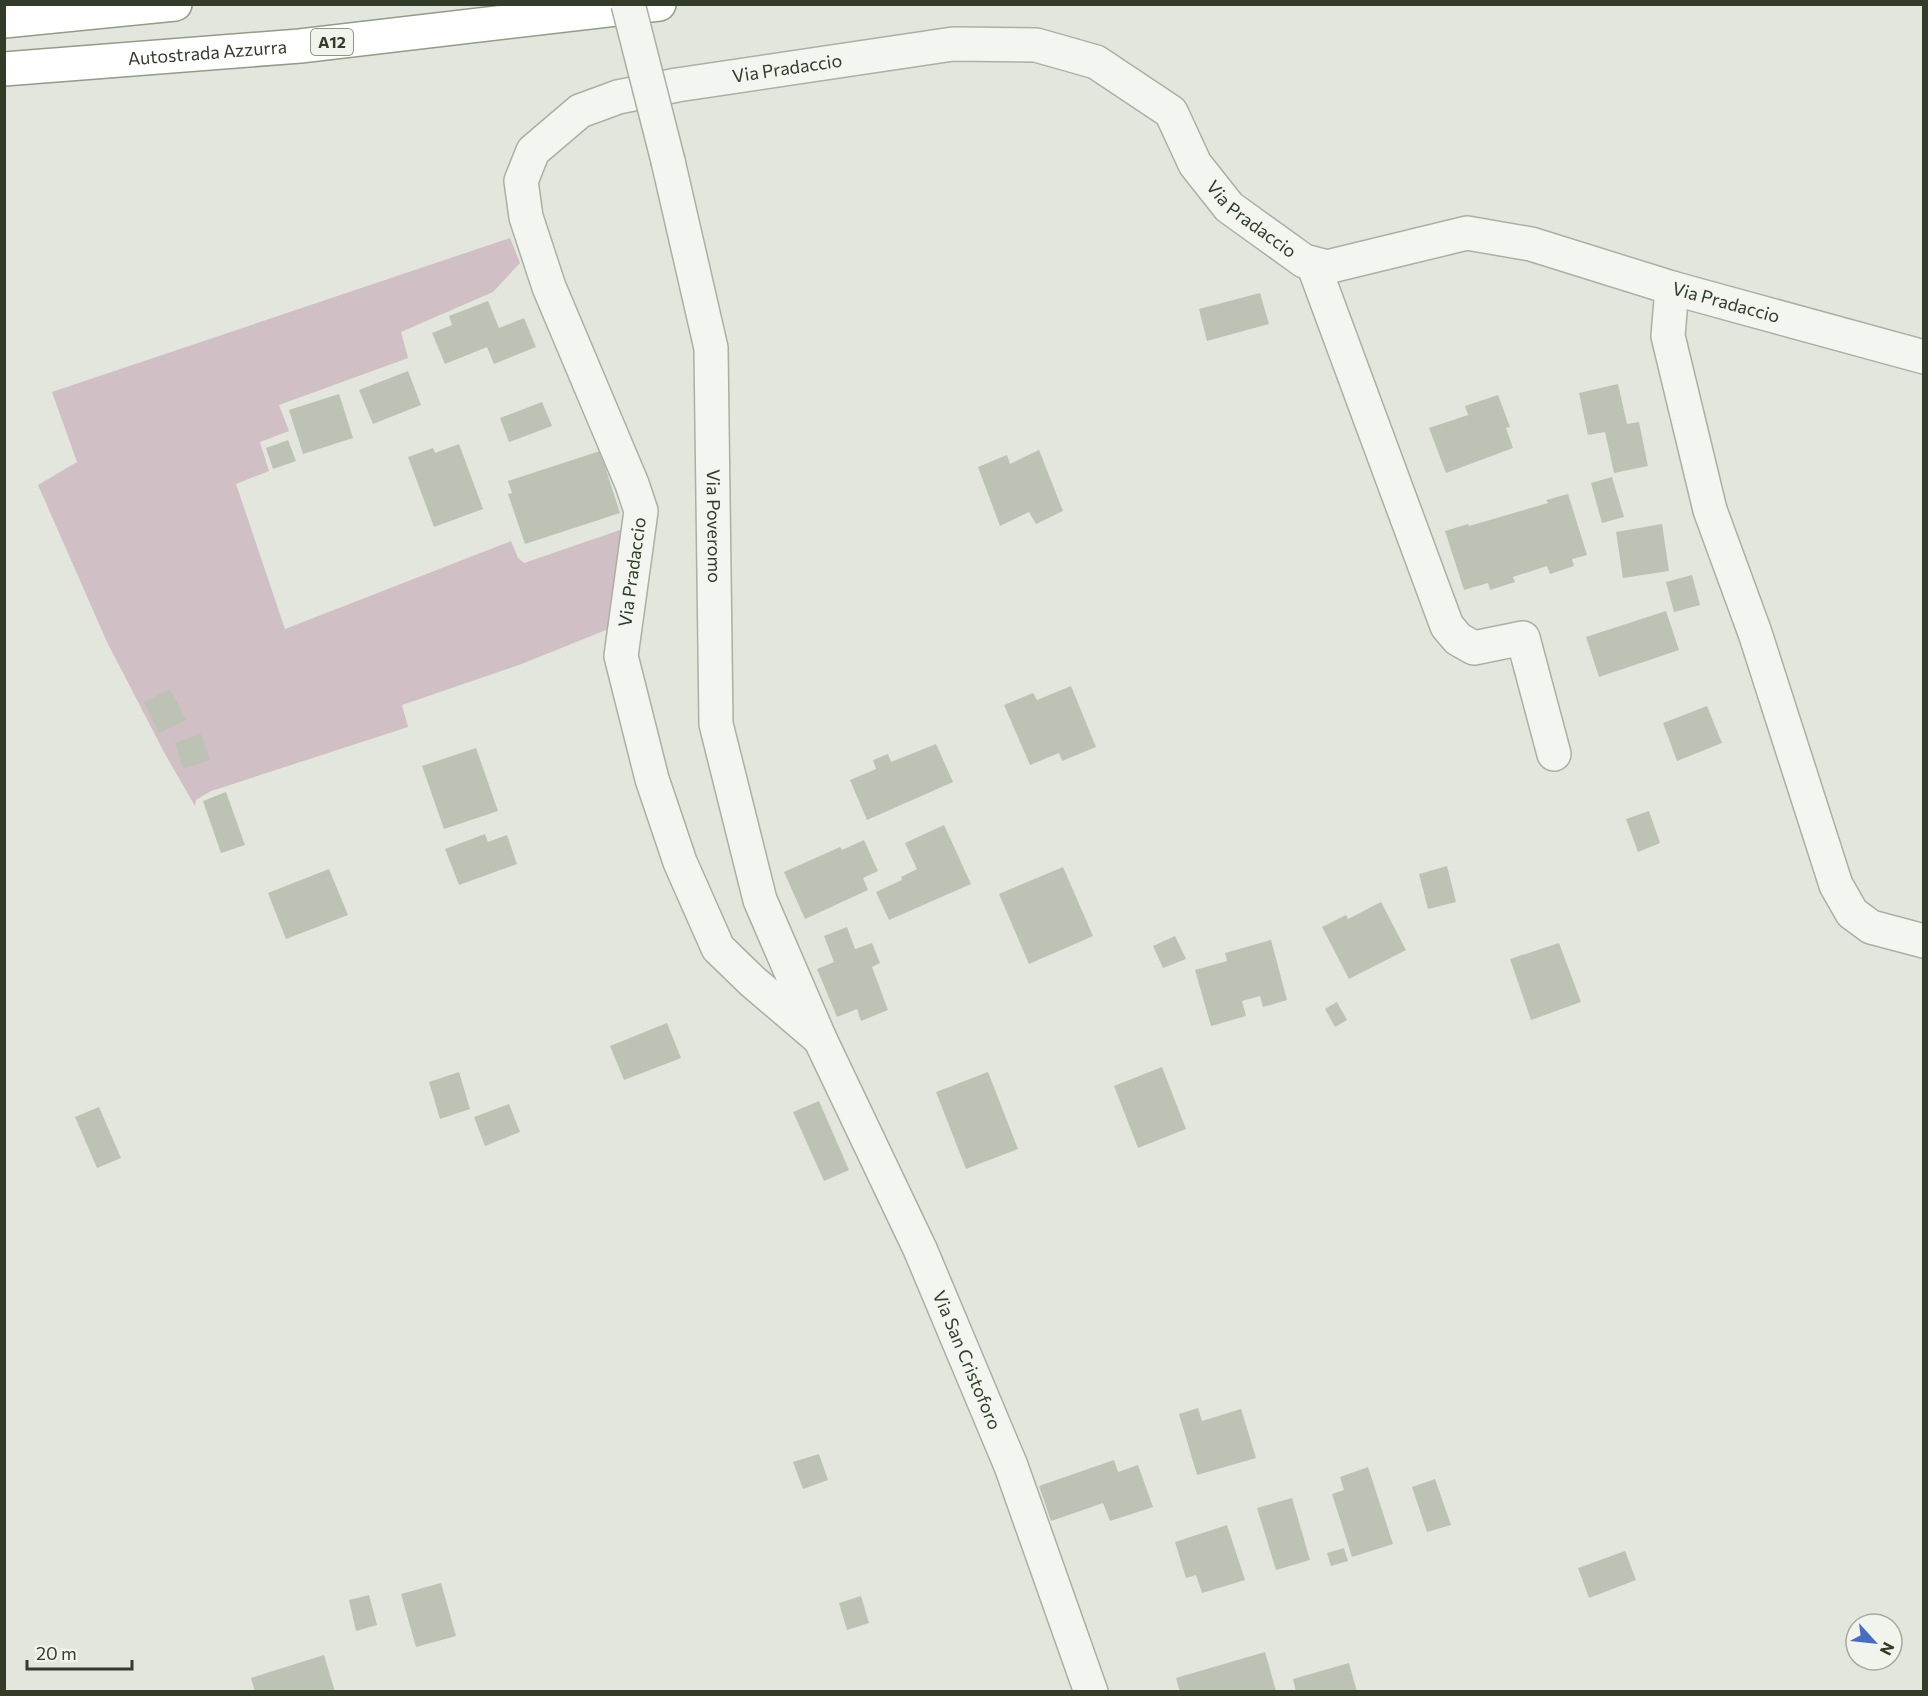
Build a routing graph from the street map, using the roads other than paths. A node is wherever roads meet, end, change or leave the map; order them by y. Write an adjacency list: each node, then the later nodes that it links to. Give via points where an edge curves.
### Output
1 (175, 4): 4 (highway)
2 (628, 4): 11 (street, Via Poveromo, bridge, via 711,348 716,724 760,900)
3 (659, 4): 5 (highway, Autostrada Azzurra / A12, via 300,46)
4 (4, 21)
5 (4, 69)
6 (1313, 264): 7 (street, Via Pradaccio, via 1327,267 1467,233 1531,244); 9 (street, via 1447,626 1458,639 1474,648 1523,638); 11 (street, Via Pradaccio, via 1229,207 1195,164 1172,112 1096,62 1036,45 953,44 618,97 580,111 533,151 522,181 526,217 549,287 641,511 621,656 652,779 680,862 718,948)
7 (1672, 288): 8 (street, Via Pradaccio); 10 (street, via 1668,336 1710,510 1755,633 1836,885 1852,913 1871,927)
8 (1923, 357)
9 (1554, 754)
10 (1923, 941)
11 (820, 1039): 12 (street, Via San Cristoforo, via 920,1249 1011,1466)
12 (1091, 1692)

